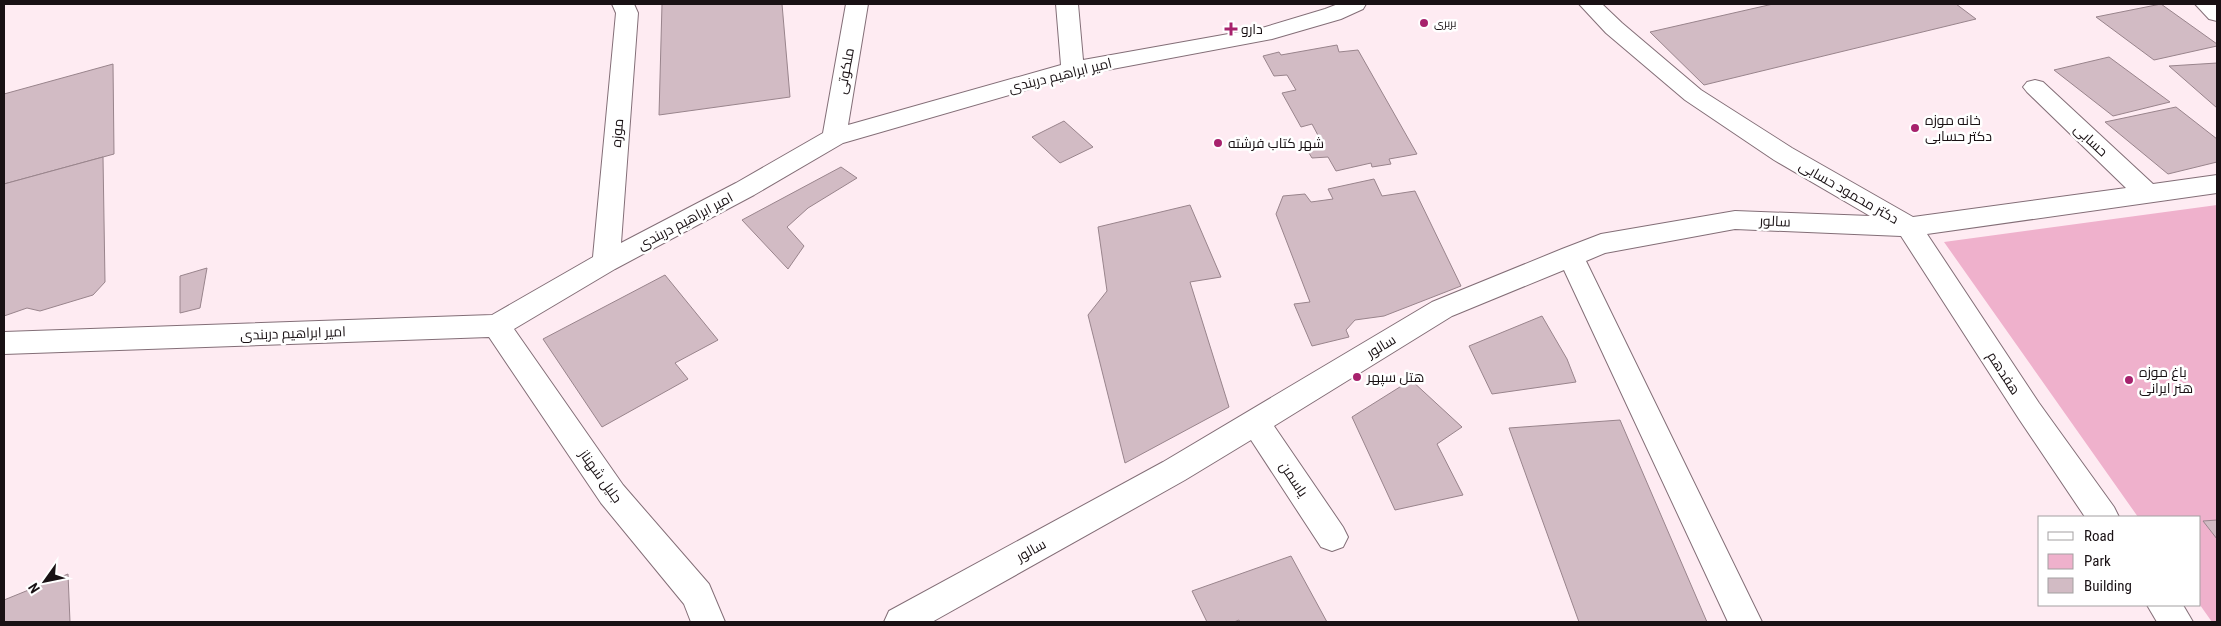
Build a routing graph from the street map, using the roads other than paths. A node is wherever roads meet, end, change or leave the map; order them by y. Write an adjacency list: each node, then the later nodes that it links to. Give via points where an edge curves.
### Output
1 (624, 4): 15 (street, موزه, via 627,13)
2 (857, 4): 10 (street, ملکوتی)
3 (1067, 4): 8 (street)
4 (1355, 4): 8 (street, امیر ابراهیم دربندی, via 1333,14 1264,34)
5 (1590, 4): 13 (street, دکتر محمود حسابی, via 1693,95 1783,154)
6 (2206, 4): 7 (street)
7 (2217, 14)
8 (1072, 70): 10 (street, امیر ابراهیم دربندی)
9 (2035, 87): 12 (street, حسابی)
10 (834, 137): 15 (street, امیر ابراهیم دربندی, via 746,189)
11 (2217, 184): 12 (street, دکتر محمود حسابی)
12 (2147, 194): 13 (street, دکتر محمود حسابی)
13 (1909, 226): 14 (street, سالور, via 1736,220 1601,244); 19 (street, هفدهم, via 2028,411)
14 (1571, 256): 18 (street, سالور, via 1442,309); 24 (street)
15 (606, 262): 16 (street, امیر ابراهیم دربندی)
16 (497, 326): 17 (street, امیر ابراهیم دربندی); 22 (street, جلیل شهناز, via 612,494 697,595)
17 (4, 343)
18 (1255, 422): 20 (street, یاسمن); 23 (street, سالور, via 1165,476)
19 (2101, 516)
20 (1332, 537)
21 (2165, 606): 25 (street)
22 (708, 622)
23 (901, 622)
24 (1745, 622)
25 (2176, 622)

